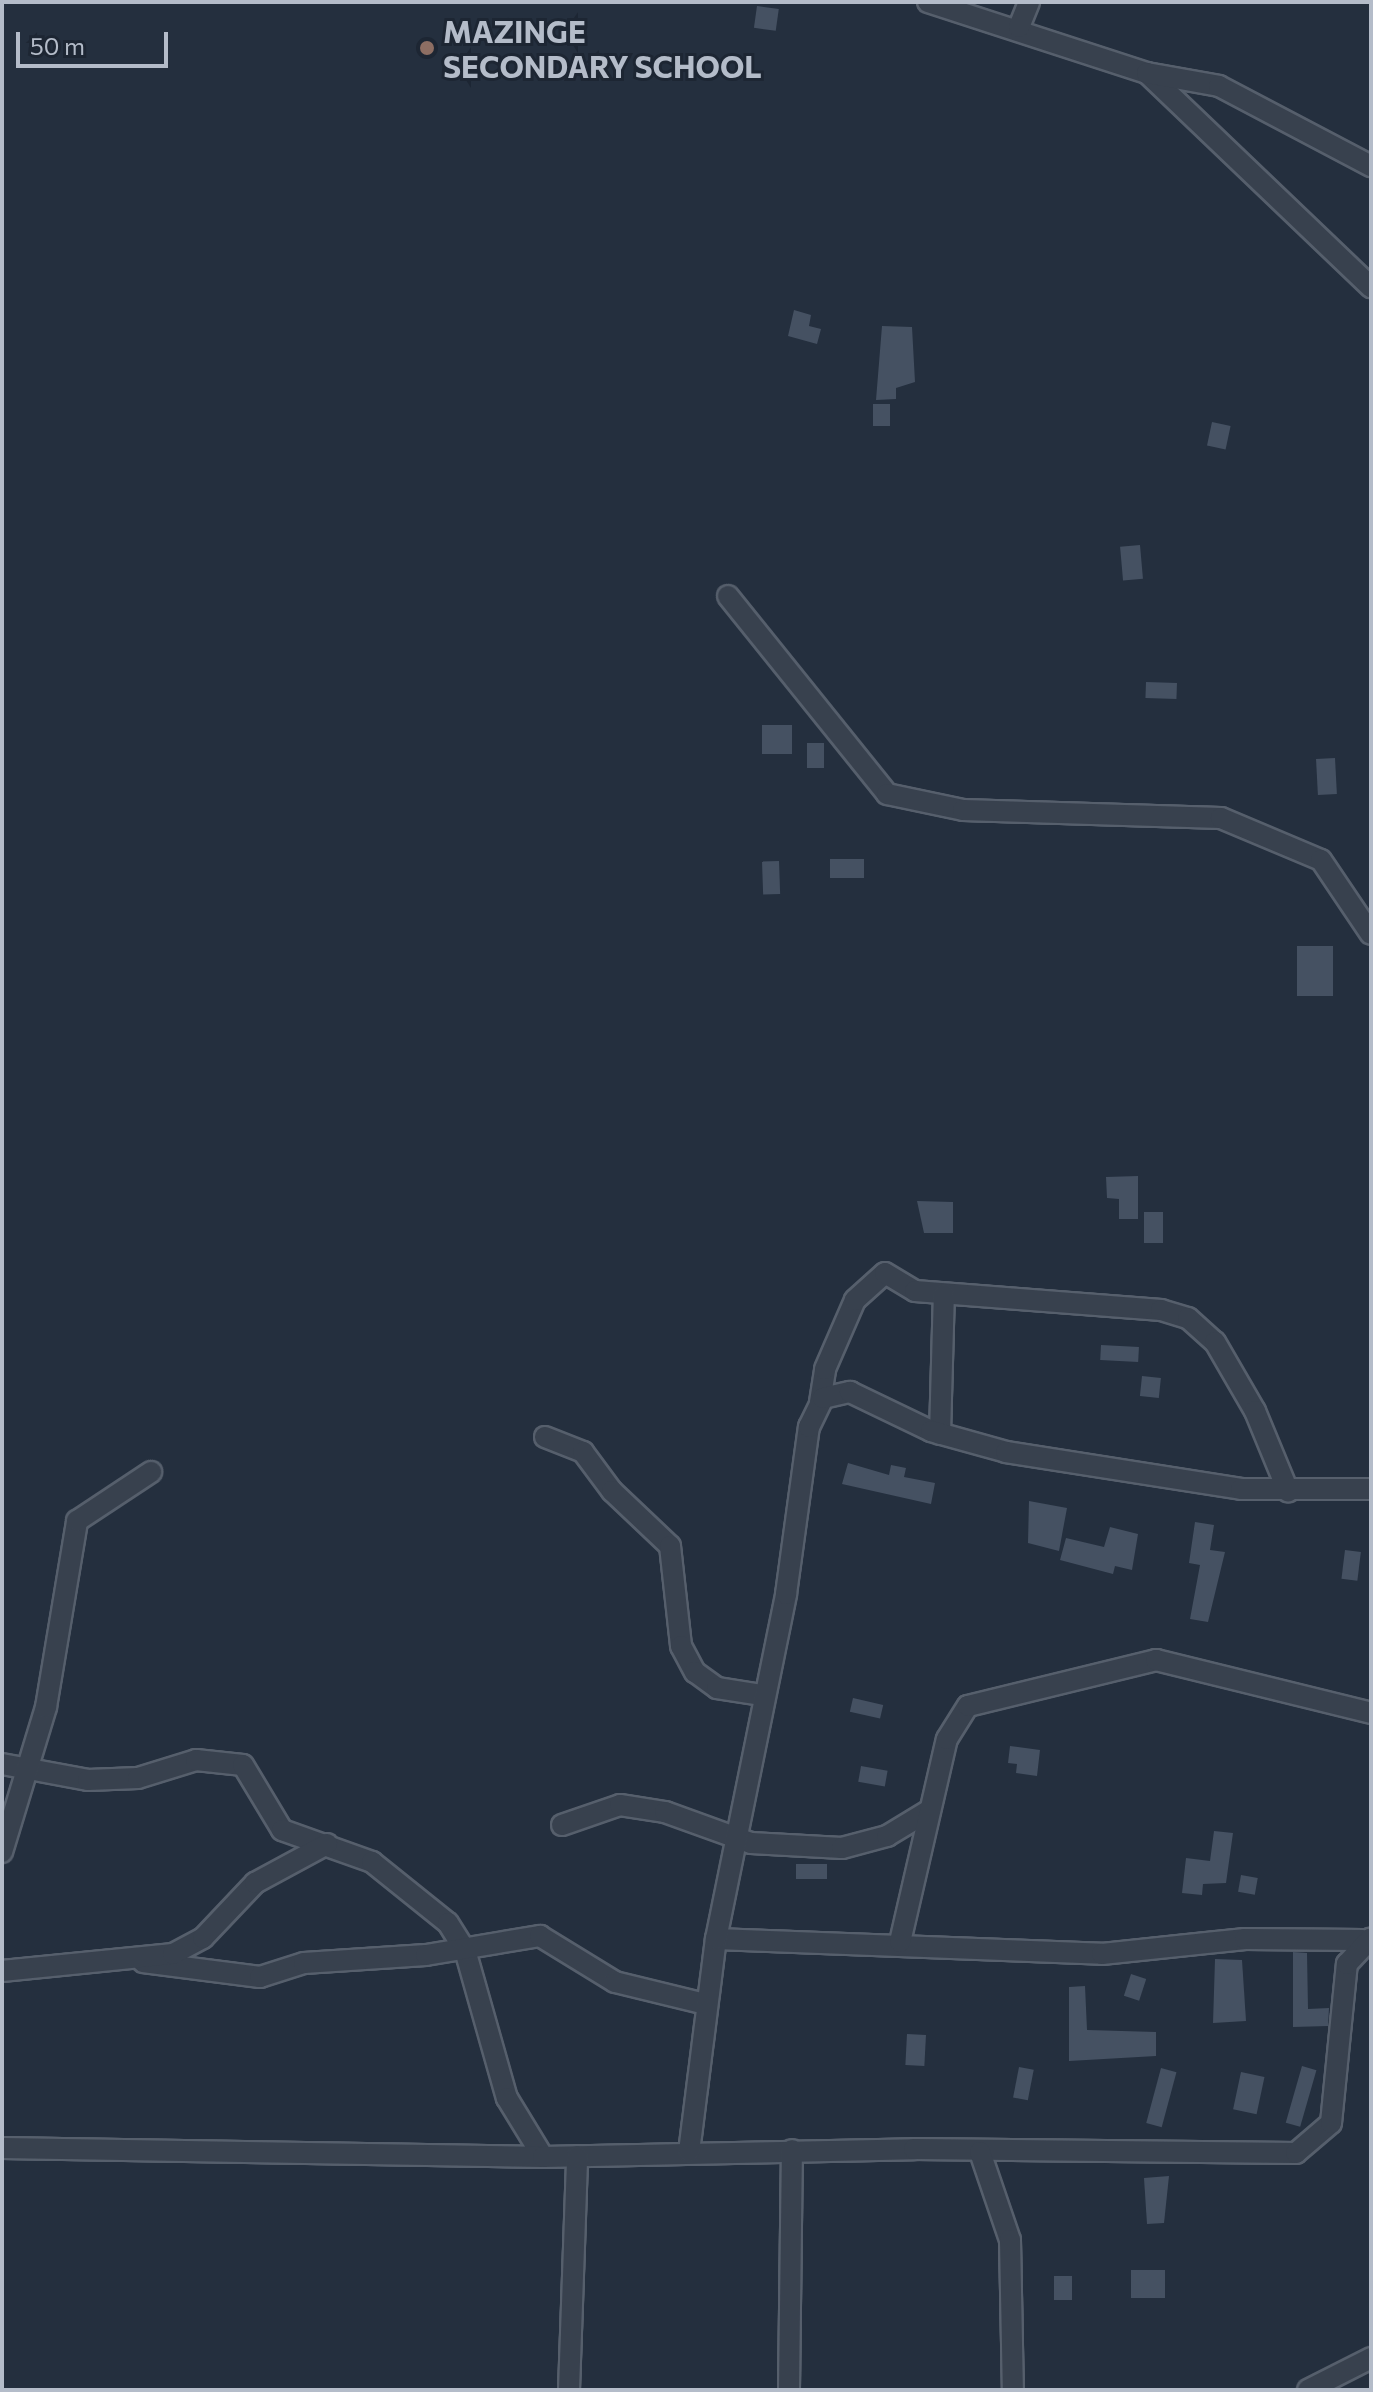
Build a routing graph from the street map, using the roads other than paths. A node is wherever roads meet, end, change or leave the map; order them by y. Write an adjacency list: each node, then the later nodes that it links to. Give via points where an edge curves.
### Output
1 (928, 2): 3 (street)
2 (1029, 2): 3 (street)
3 (1019, 27): 4 (street)
4 (1147, 73): 5 (street, via 1219,86); 6 (street)
5 (1371, 166)
6 (1371, 287)
7 (728, 596): 8 (street, via 792,679 830,713 867,776 887,794 963,810 1221,818 1321,860)
8 (1371, 934)
9 (944, 1294): 10 (street, via 878,1275 855,1300 825,1369); 11 (street); 15 (street, via 1105,1301 1188,1318 1240,1382)
10 (820, 1402): 11 (street, via 850,1392); 16 (street)
11 (940, 1434): 15 (street, via 1006,1452)
12 (545, 1437): 16 (street, via 583,1452 612,1491 670,1546 681,1646 695,1672 717,1688)
13 (151, 1472): 19 (street, via 77,1521 46,1707)
14 (1371, 1489): 15 (street)
15 (1288, 1491)
16 (762, 1695): 22 (street)
17 (1371, 1713): 20 (street, via 1175,1663 1144,1662 965,1708 952,1723)
18 (2, 1764): 19 (street)
19 (25, 1771): 23 (street, via 110,1780 196,1760 238,1762 282,1830); 24 (street)
20 (930, 1810): 22 (street, via 887,1836 842,1848); 27 (street)
21 (562, 1825): 22 (street, via 620,1805 665,1812)
22 (735, 1840): 25 (street)
23 (327, 1844): 28 (street, via 389,1875 448,1923); 29 (street, via 255,1883 193,1945)
24 (2, 1852)
25 (716, 1939): 27 (street); 31 (street)
26 (1367, 1939): 27 (street, via 1245,1939 1102,1954); 35 (street, via 1346,1972 1333,2117 1303,2152)
27 (900, 1942)
28 (465, 1950): 29 (street, via 304,1963 252,1977); 31 (street, via 547,1937 615,1982); 37 (street, via 502,2086)
29 (143, 1962): 30 (street)
30 (2, 1971)
31 (705, 2004): 34 (street)
32 (2, 2148): 37 (street)
33 (792, 2150): 34 (street); 35 (street); 40 (street)
34 (689, 2152): 36 (street)
35 (980, 2152): 41 (street, via 1010,2240)
36 (577, 2156): 37 (street); 39 (street)
37 (543, 2157)
38 (1371, 2358): 42 (street)
39 (569, 2390)
40 (789, 2390)
41 (1013, 2390)
42 (1308, 2390)

